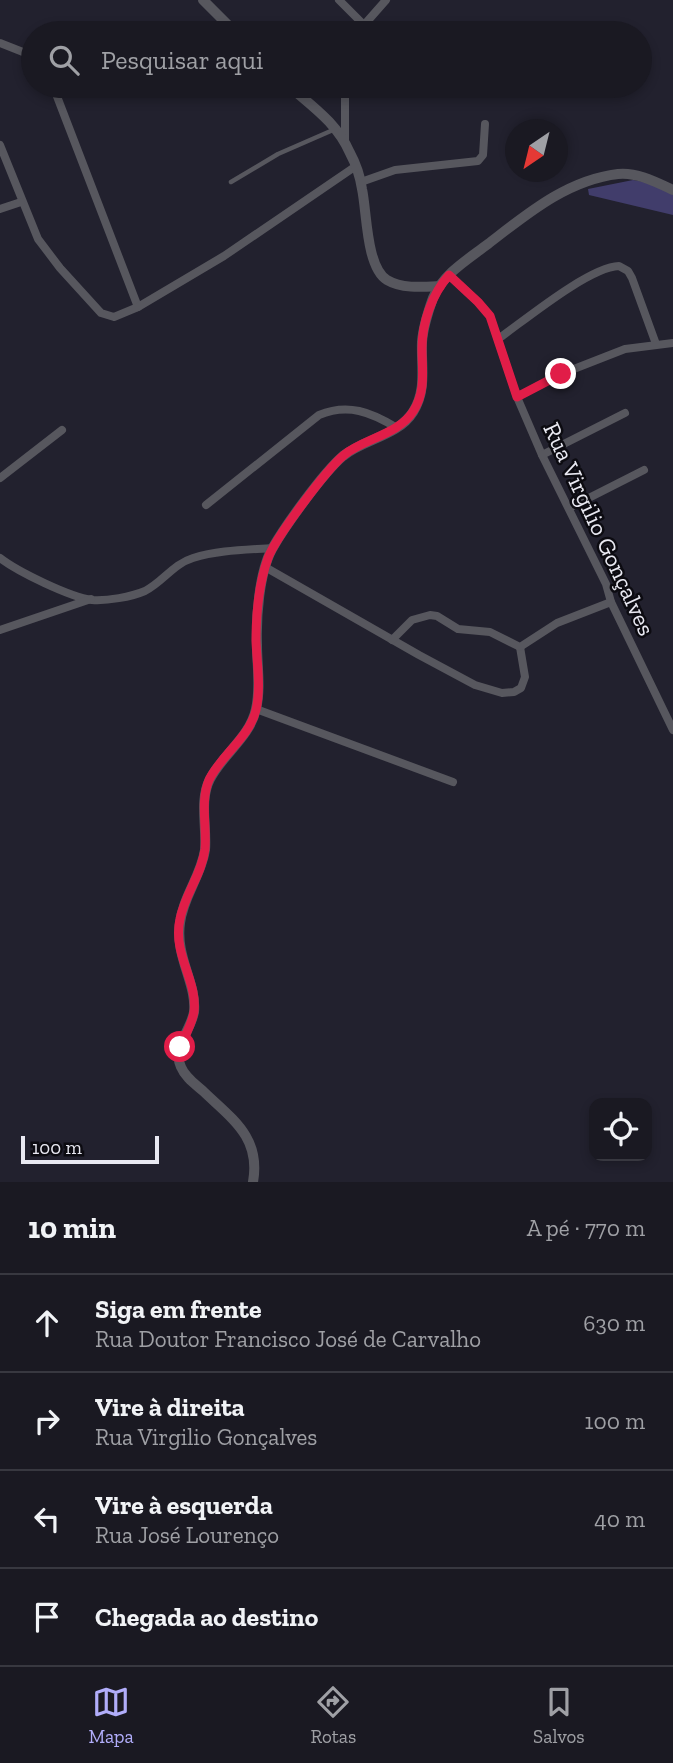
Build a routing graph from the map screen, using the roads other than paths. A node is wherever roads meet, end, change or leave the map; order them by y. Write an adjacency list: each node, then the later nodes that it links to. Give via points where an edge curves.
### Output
1 (203, 0): 4 (street)
2 (339, 0): 5 (street)
3 (386, 0): 6 (street)
4 (224, 21)
5 (360, 21)
6 (366, 21)
7 (0, 43): 8 (street)
8 (21, 51)
9 (58, 98): 24 (street)
10 (302, 98): 13 (street)
11 (347, 98): 14 (street)
12 (485, 124): 18 (street, via 478,161 395,170)
13 (337, 129): 14 (street); 17 (lane, via 278,154)
14 (345, 141): 16 (street)
15 (0, 145): 20 (street)
16 (356, 166): 18 (street); 24 (street, via 224,256)
17 (231, 182)
18 (361, 182): 23 (street, via 373,258 381,275 398,285)
19 (673, 190): 22 (street, via 620,174 580,185 530,211)
20 (21, 202): 21 (street); 24 (street, via 44,248 101,313 114,317)
21 (0, 209)
22 (449, 275): 23 (street); 25 (street, Rua Virgilio Gonçalves, via 485,309)
23 (440, 286): 30 (street, via 422,336 422,392 413,412)
24 (138, 307)
25 (498, 339): 27 (street, via 568,290 604,269 619,266 630,274); 28 (street, Rua Virgilio Gonçalves)
26 (673, 343): 27 (street)
27 (656, 344): 28 (street, via 625,349)
28 (517, 397): 32 (street, Rua Virgilio Gonçalves)
29 (625, 413): 32 (street)
30 (397, 428): 35 (street, via 353,409 331,410); 37 (street, via 344,455)
31 (62, 430): 34 (street)
32 (542, 455): 36 (street, Rua Virgilio Gonçalves)
33 (644, 470): 36 (street)
34 (0, 478)
35 (206, 505)
36 (569, 508): 41 (street, Rua Virgilio Gonçalves)
37 (272, 548): 39 (street); 40 (street, via 192,558 141,592)
38 (0, 558): 40 (street, via 29,576)
39 (265, 567): 43 (street); 45 (street, via 256,640)
40 (91, 600): 42 (street)
41 (611, 602): 44 (street, via 557,623); 46 (street, Rua Virgilio Gonçalves)
42 (0, 630)
43 (393, 640): 44 (street, via 412,620 430,615 458,629 490,632); 44 (street, via 475,685 509,693 519,690 524,681)
44 (520, 647)
45 (256, 709): 47 (street); 48 (street, via 247,730 207,787 205,850 179,934 194,1005 180,1065 245,1133 255,1161)
46 (673, 730)
47 (453, 782)
48 (253, 1182)

